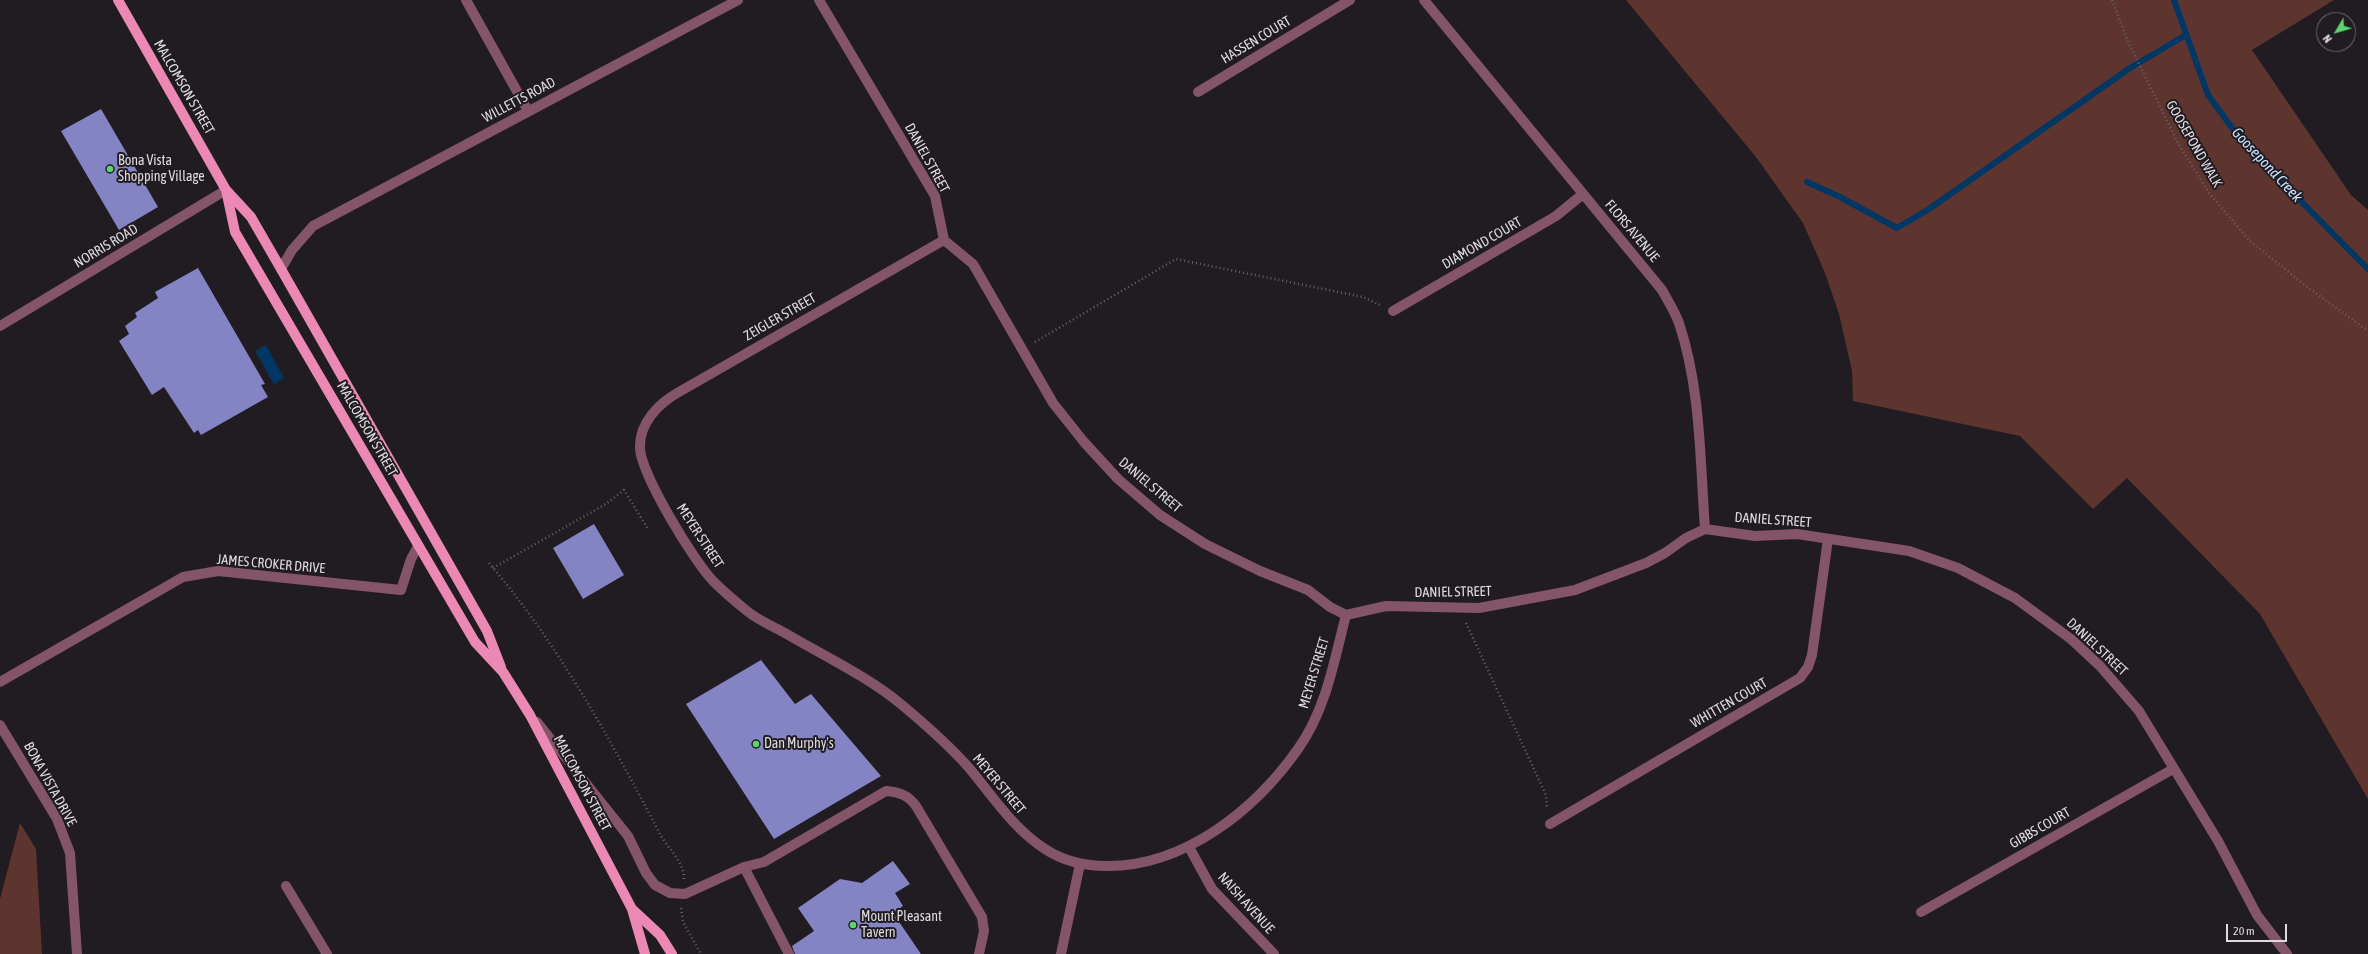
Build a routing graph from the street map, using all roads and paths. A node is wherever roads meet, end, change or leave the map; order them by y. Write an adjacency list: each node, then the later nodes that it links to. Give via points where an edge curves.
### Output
1 (118, 0): 10 (main road, MALCOMSON STREET)
2 (466, 0): 9 (street)
3 (738, 0): 9 (street, WILLETTS ROAD)
4 (819, 0): 12 (street, DANIEL STREET, via 935,196)
5 (1350, 0): 8 (street, HASSEN COURT)
6 (1424, 0): 11 (street, FLORS AVENUE)
7 (2112, 0): 16 (path, GOOSEPOND WALK, via 2129,44 2178,143 2209,193 2249,240)
8 (1198, 92)
9 (528, 111): 13 (street, WILLETTS ROAD, via 313,226 292,250)
10 (226, 190): 13 (main road, MALCOMSON STREET, via 251,217); 15 (street, NORRIS ROAD); 22 (main road, MALCOMSON STREET, via 235,232)
11 (1583, 194): 14 (street, DIAMOND COURT, via 1556,216); 20 (street, FLORS AVENUE, via 1662,290 1678,321 1690,360)
12 (944, 240): 17 (street, DANIEL STREET, via 973,264); 18 (street, ZEIGLER STREET, via 666,399 656,408)
13 (281, 269): 27 (main road, MALCOMSON STREET, via 487,631)
14 (1393, 311): 17 (path, via 1363,297 1176,259)
15 (0, 326)
16 (2368, 331)
17 (1021, 350): 26 (street, DANIEL STREET, via 1053,403 1084,442 1118,479 1160,515 1205,544 1260,571 1308,590 1330,607)
18 (642, 431): 34 (street, MEYER STREET, via 640,447 643,463 654,488 687,546 712,580 749,612 884,690 940,737 1013,824 1047,850)
19 (648, 529): 24 (path, via 624,490 606,504)
20 (1705, 529): 21 (street, DANIEL STREET, via 1755,536 1797,534); 25 (street, DANIEL STREET, via 1646,563 1575,590 1479,608)
21 (1828, 540): 31 (street, DANIEL STREET, via 1909,552 1958,568 2015,598 2072,639 2100,666 2139,711); 32 (street, WHITTEN COURT, via 1812,655 1808,667 1800,678)
22 (418, 546): 27 (main road, MALCOMSON STREET, via 475,642); 28 (street, JAMES CROKER DRIVE, via 411,559 402,590 218,571 183,577)
23 (489, 563): 24 (path)
24 (493, 568): 36 (path, via 529,612 587,701 666,846 682,867)
25 (1464, 608): 26 (street, DANIEL STREET, via 1386,606); 32 (path, via 1466,627 1546,795)
26 (1346, 615): 33 (street, MEYER STREET, via 1327,689 1316,718 1298,749 1248,805)
27 (503, 672): 29 (main road, MALCOMSON STREET)
28 (0, 682)
29 (530, 715): 35 (street, via 628,836 646,873 655,885 670,893 685,894); 39 (main road, MALCOMSON STREET)
30 (0, 725): 41 (street, BONA VISTA DRIVE, via 57,819 70,853)
31 (2173, 769): 40 (street, GIBBS COURT); 50 (street, DANIEL STREET, via 2218,841 2257,915)
32 (1550, 824)
33 (1189, 847): 34 (street, MEYER STREET, via 1162,858 1129,866); 49 (street, NAISH AVENUE, via 1212,889)
34 (1080, 864): 48 (street)
35 (744, 868): 46 (street); 47 (street, via 764,862 886,791 898,792 912,800 982,917 984,931)
36 (684, 882)
37 (286, 886): 42 (street)
38 (681, 906): 45 (path, via 683,922)
39 (632, 909): 43 (main road, MALCOMSON STREET); 44 (main road, MALCOMSON STREET, via 660,935)
40 (1921, 912)
41 (77, 954)
42 (327, 954)
43 (645, 954)
44 (672, 954)
45 (701, 954)
46 (789, 954)
47 (979, 954)
48 (1061, 954)
49 (1274, 954)
50 (2287, 954)

